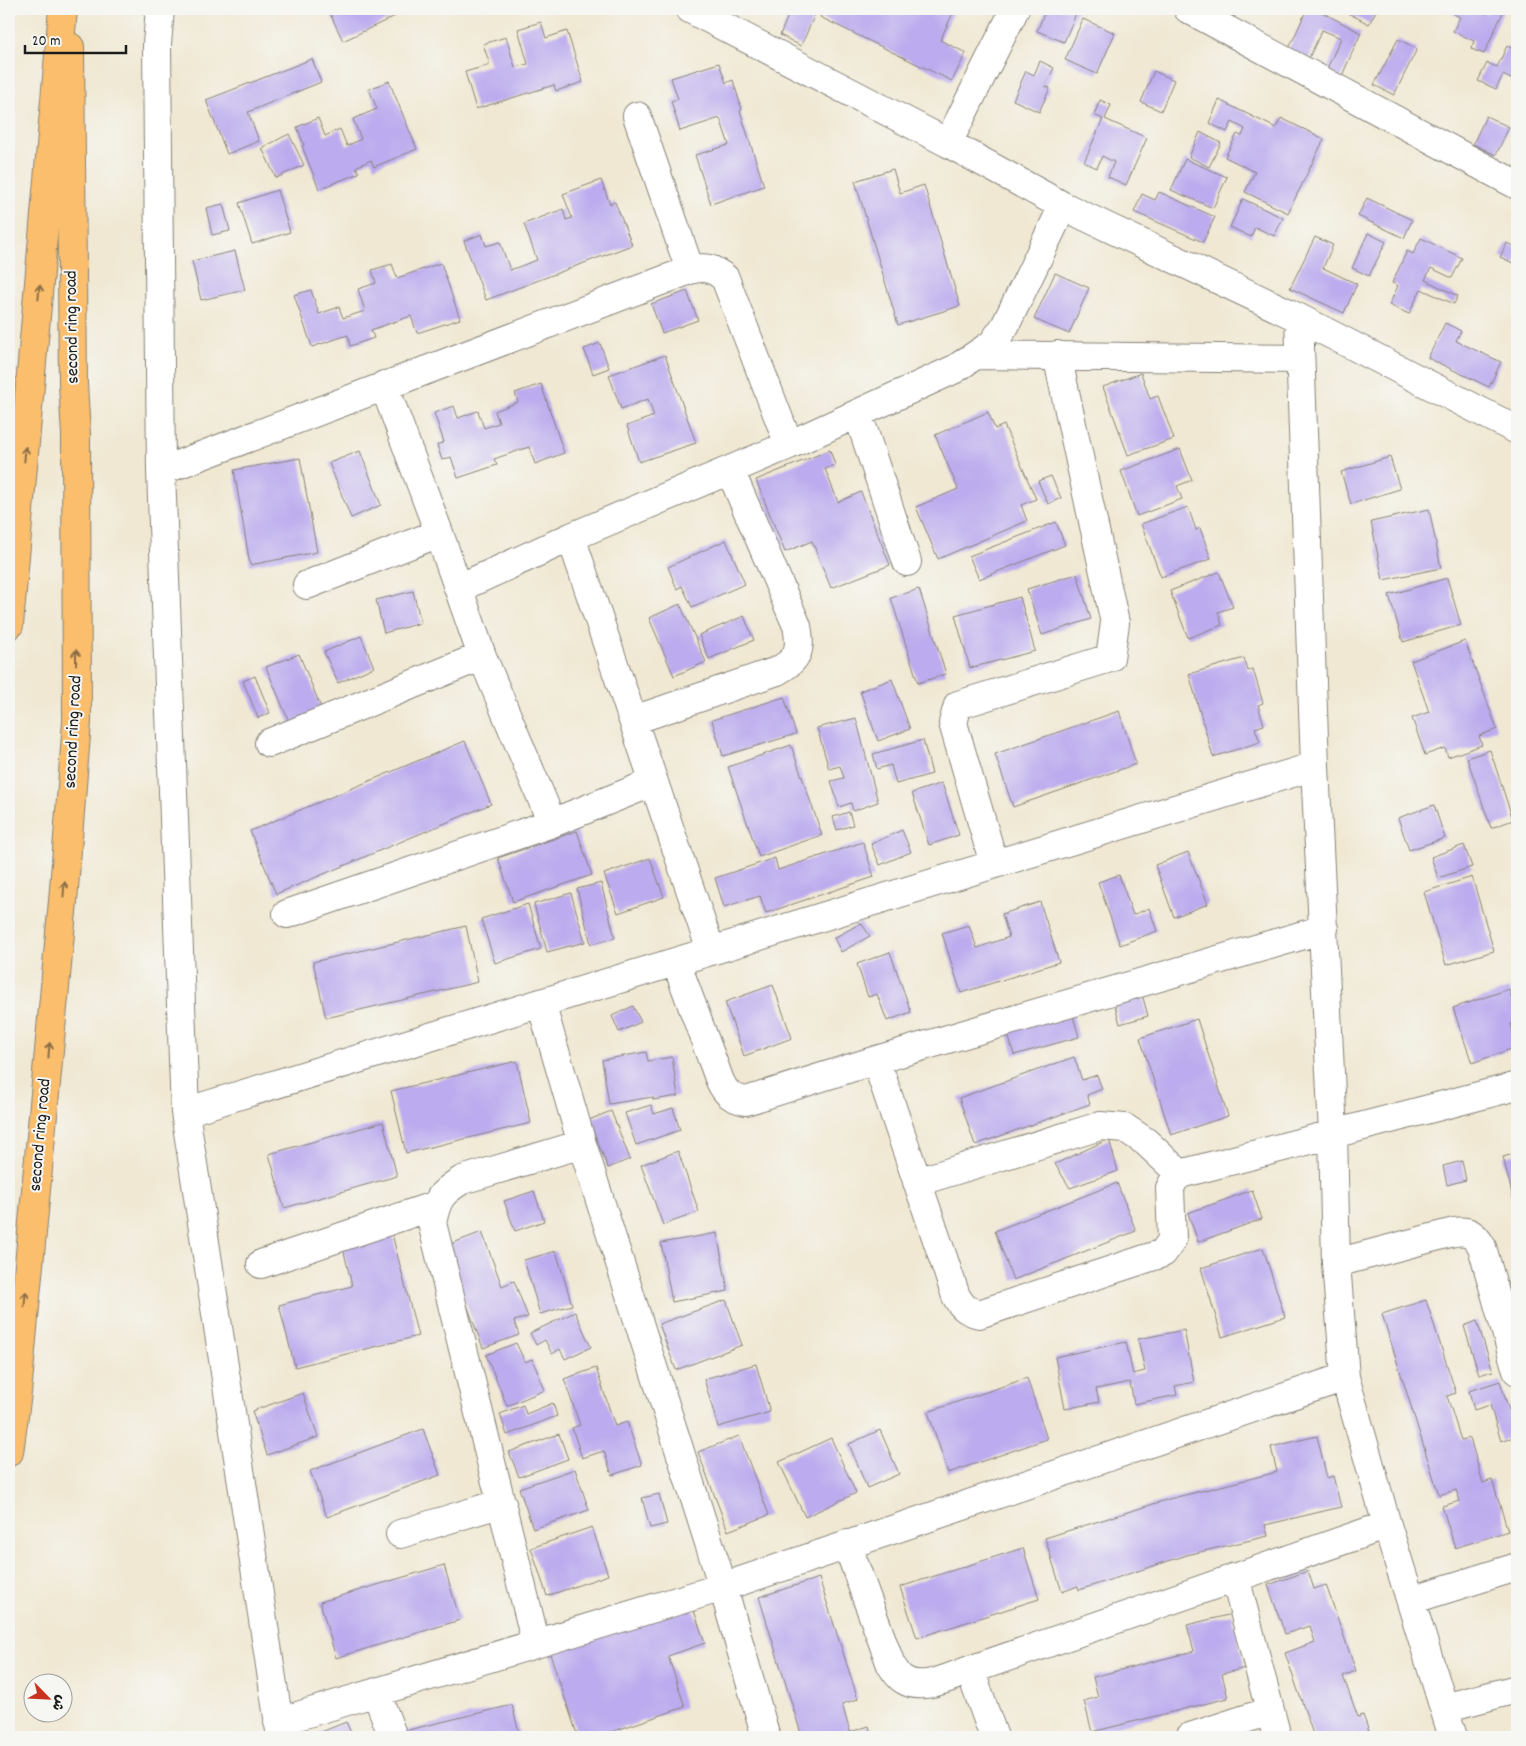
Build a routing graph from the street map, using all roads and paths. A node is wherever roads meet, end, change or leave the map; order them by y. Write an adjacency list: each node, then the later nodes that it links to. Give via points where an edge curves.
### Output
1 (63, 9): 27 (main road, one-way to 1)
2 (69, 9): 52 (main road, second ring road, one-way to 2, via 63,901 77,722)
3 (160, 9): 20 (street)
4 (690, 9): 8 (street)
5 (1015, 9): 8 (street)
6 (1188, 9): 9 (street)
7 (637, 116): 11 (street)
8 (948, 143): 10 (street)
9 (1517, 185)
10 (1063, 206): 12 (street); 13 (street, via 1005,326 992,344)
11 (690, 270): 16 (street); 19 (street, via 702,267 715,270 725,278)
12 (1299, 318): 15 (street); 18 (street)
13 (977, 354): 14 (street); 17 (street, via 955,369)
14 (1057, 355): 15 (street); 34 (street, via 1115,623 1110,658 958,705 953,723)
15 (1300, 359): 31 (street)
16 (384, 385): 20 (street); 22 (street)
17 (858, 414): 19 (street); 24 (street)
18 (1517, 430)
19 (789, 445): 21 (street)
20 (161, 470): 42 (street)
21 (730, 470): 23 (street); 29 (street, via 797,626 798,654 789,665 777,671)
22 (439, 533): 25 (street); 26 (street)
23 (571, 537): 26 (street); 29 (street)
24 (907, 562)
25 (307, 585)
26 (458, 588): 28 (street)
27 (9, 625)
28 (482, 656): 30 (street); 33 (street)
29 (634, 720): 32 (street)
30 (269, 743)
31 (1315, 766): 34 (street); 36 (street)
32 (654, 782): 33 (street); 37 (street)
33 (552, 823): 35 (street)
34 (994, 864): 37 (street)
35 (287, 914)
36 (1324, 929): 40 (street); 43 (street)
37 (710, 951): 38 (street)
38 (676, 962): 39 (street); 40 (street, via 720,1081 725,1092 735,1099 746,1101)
39 (542, 1003): 42 (street); 44 (street)
40 (876, 1060): 46 (street)
41 (1517, 1086): 43 (street)
42 (185, 1112): 67 (street)
43 (1333, 1133): 45 (street); 48 (street)
44 (582, 1144): 47 (street, via 462,1180 446,1189); 59 (street)
45 (1180, 1174): 46 (street, via 1146,1142 1125,1128 1100,1126); 46 (street, via 1170,1188 1172,1240 1163,1253 979,1314 969,1312 956,1296)
46 (917, 1182)
47 (436, 1205): 49 (street); 53 (street, via 432,1223 435,1242)
48 (1336, 1263): 50 (street, via 1454,1232 1472,1233 1482,1247); 51 (street)
49 (261, 1264)
50 (1517, 1371)
51 (1345, 1377): 54 (street); 56 (street)
52 (9, 1452)
53 (502, 1503): 55 (street); 61 (street)
54 (1387, 1524): 58 (street); 60 (street)
55 (400, 1534)
56 (847, 1544): 59 (street); 62 (street, via 891,1665 902,1680 925,1684)
57 (1517, 1566): 60 (street)
58 (1235, 1577): 62 (street); 66 (street)
59 (723, 1587): 61 (street); 69 (street)
60 (1411, 1600): 65 (street)
61 (536, 1644): 64 (street)
62 (970, 1670): 70 (street)
63 (1517, 1689): 65 (street)
64 (376, 1692): 67 (street); 68 (street)
65 (1444, 1708): 73 (street)
66 (1270, 1711): 71 (street); 72 (street)
67 (280, 1729)
68 (393, 1737)
69 (766, 1737)
70 (994, 1737)
71 (1190, 1737)
72 (1277, 1737)
73 (1453, 1737)

